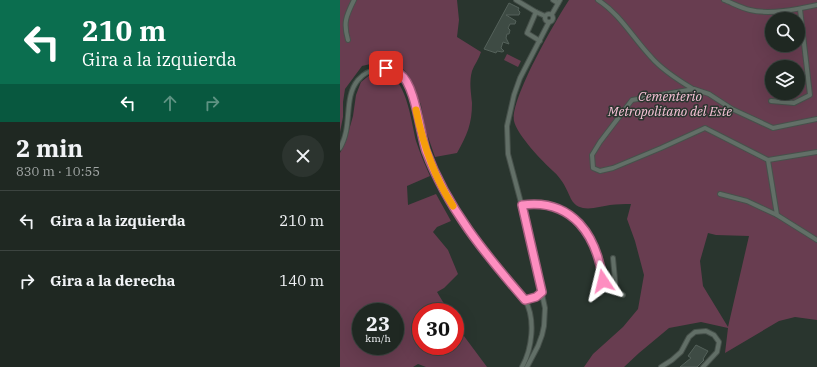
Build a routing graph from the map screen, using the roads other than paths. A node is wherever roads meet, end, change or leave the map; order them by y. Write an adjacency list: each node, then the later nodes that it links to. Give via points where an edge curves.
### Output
1 (354, 0): 13 (street, via 345,18 344,29)
2 (516, 0): 9 (street)
3 (553, 0): 6 (street)
4 (598, 0): 15 (street, via 621,20 652,58)
5 (724, 0): 8 (street, via 750,10 767,12)
6 (559, 2): 10 (street)
7 (817, 5): 8 (street)
8 (800, 9): 16 (street, via 810,95 794,103)
9 (536, 12): 11 (street); 14 (street, via 528,33)
10 (552, 14): 11 (street); 12 (street, via 553,19)
11 (546, 16): 12 (street)
12 (549, 22): 14 (street)
13 (348, 40)
14 (540, 40): 22 (street, via 520,78 507,126 508,154)
15 (694, 89): 17 (street, via 709,94 732,109 773,128); 20 (street, via 632,100 592,155 593,168 600,171 613,168 705,128)
16 (771, 101)
17 (817, 119)
18 (340, 148): 31 (street, via 346,136 350,98 358,80 369,71 381,68 401,74 410,87 426,151 447,196 499,270)
19 (817, 152): 20 (street)
20 (768, 160): 23 (street)
21 (720, 194): 23 (street, via 746,201)
22 (522, 205): 26 (street, via 545,204 558,208 581,225 596,250); 29 (street)
23 (778, 215): 24 (street)
24 (817, 240)
25 (613, 258): 28 (street)
26 (603, 281): 27 (street); 28 (street)
27 (600, 289)
28 (616, 291): 30 (street)
29 (542, 292): 31 (street); 33 (street, via 545,308 544,326 538,346)
30 (623, 295)
31 (525, 300): 32 (street, via 531,333 529,350)
32 (522, 367)
33 (527, 367)
34 (661, 367): 35 (street, via 681,352 689,337 695,332 706,331 714,335 719,342 717,352)
35 (704, 367)

